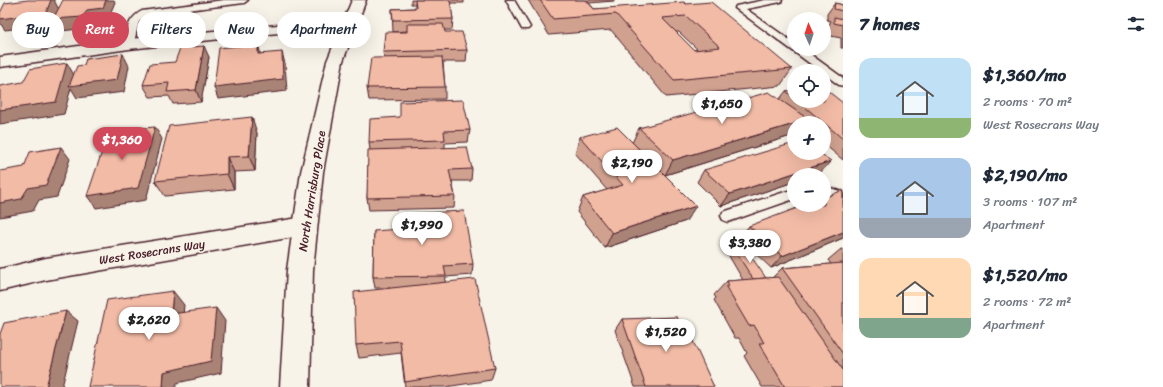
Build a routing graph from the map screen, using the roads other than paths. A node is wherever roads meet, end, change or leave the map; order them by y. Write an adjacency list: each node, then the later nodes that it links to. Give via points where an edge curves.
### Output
1 (244, 0): 9 (lane, via 137,16)
2 (358, 0): 5 (street, North Harrisburg Place)
3 (510, 0): 6 (lane)
4 (778, 0): 8 (lane, via 739,8)
5 (353, 12)
6 (525, 27)
7 (277, 29): 9 (street)
8 (787, 42)
9 (129, 44)
10 (100, 48): 13 (street)
11 (340, 48): 19 (street, North Harrisburg Place, via 312,172)
12 (806, 56): 14 (lane)
13 (0, 62)
14 (843, 84)
15 (831, 194): 17 (lane)
16 (787, 196): 18 (lane)
17 (843, 198)
18 (728, 216)
19 (305, 226): 20 (street, West Rosecrans Way, via 54,268); 21 (street, North Harrisburg Place, via 300,270)
20 (0, 280)
21 (295, 387)

